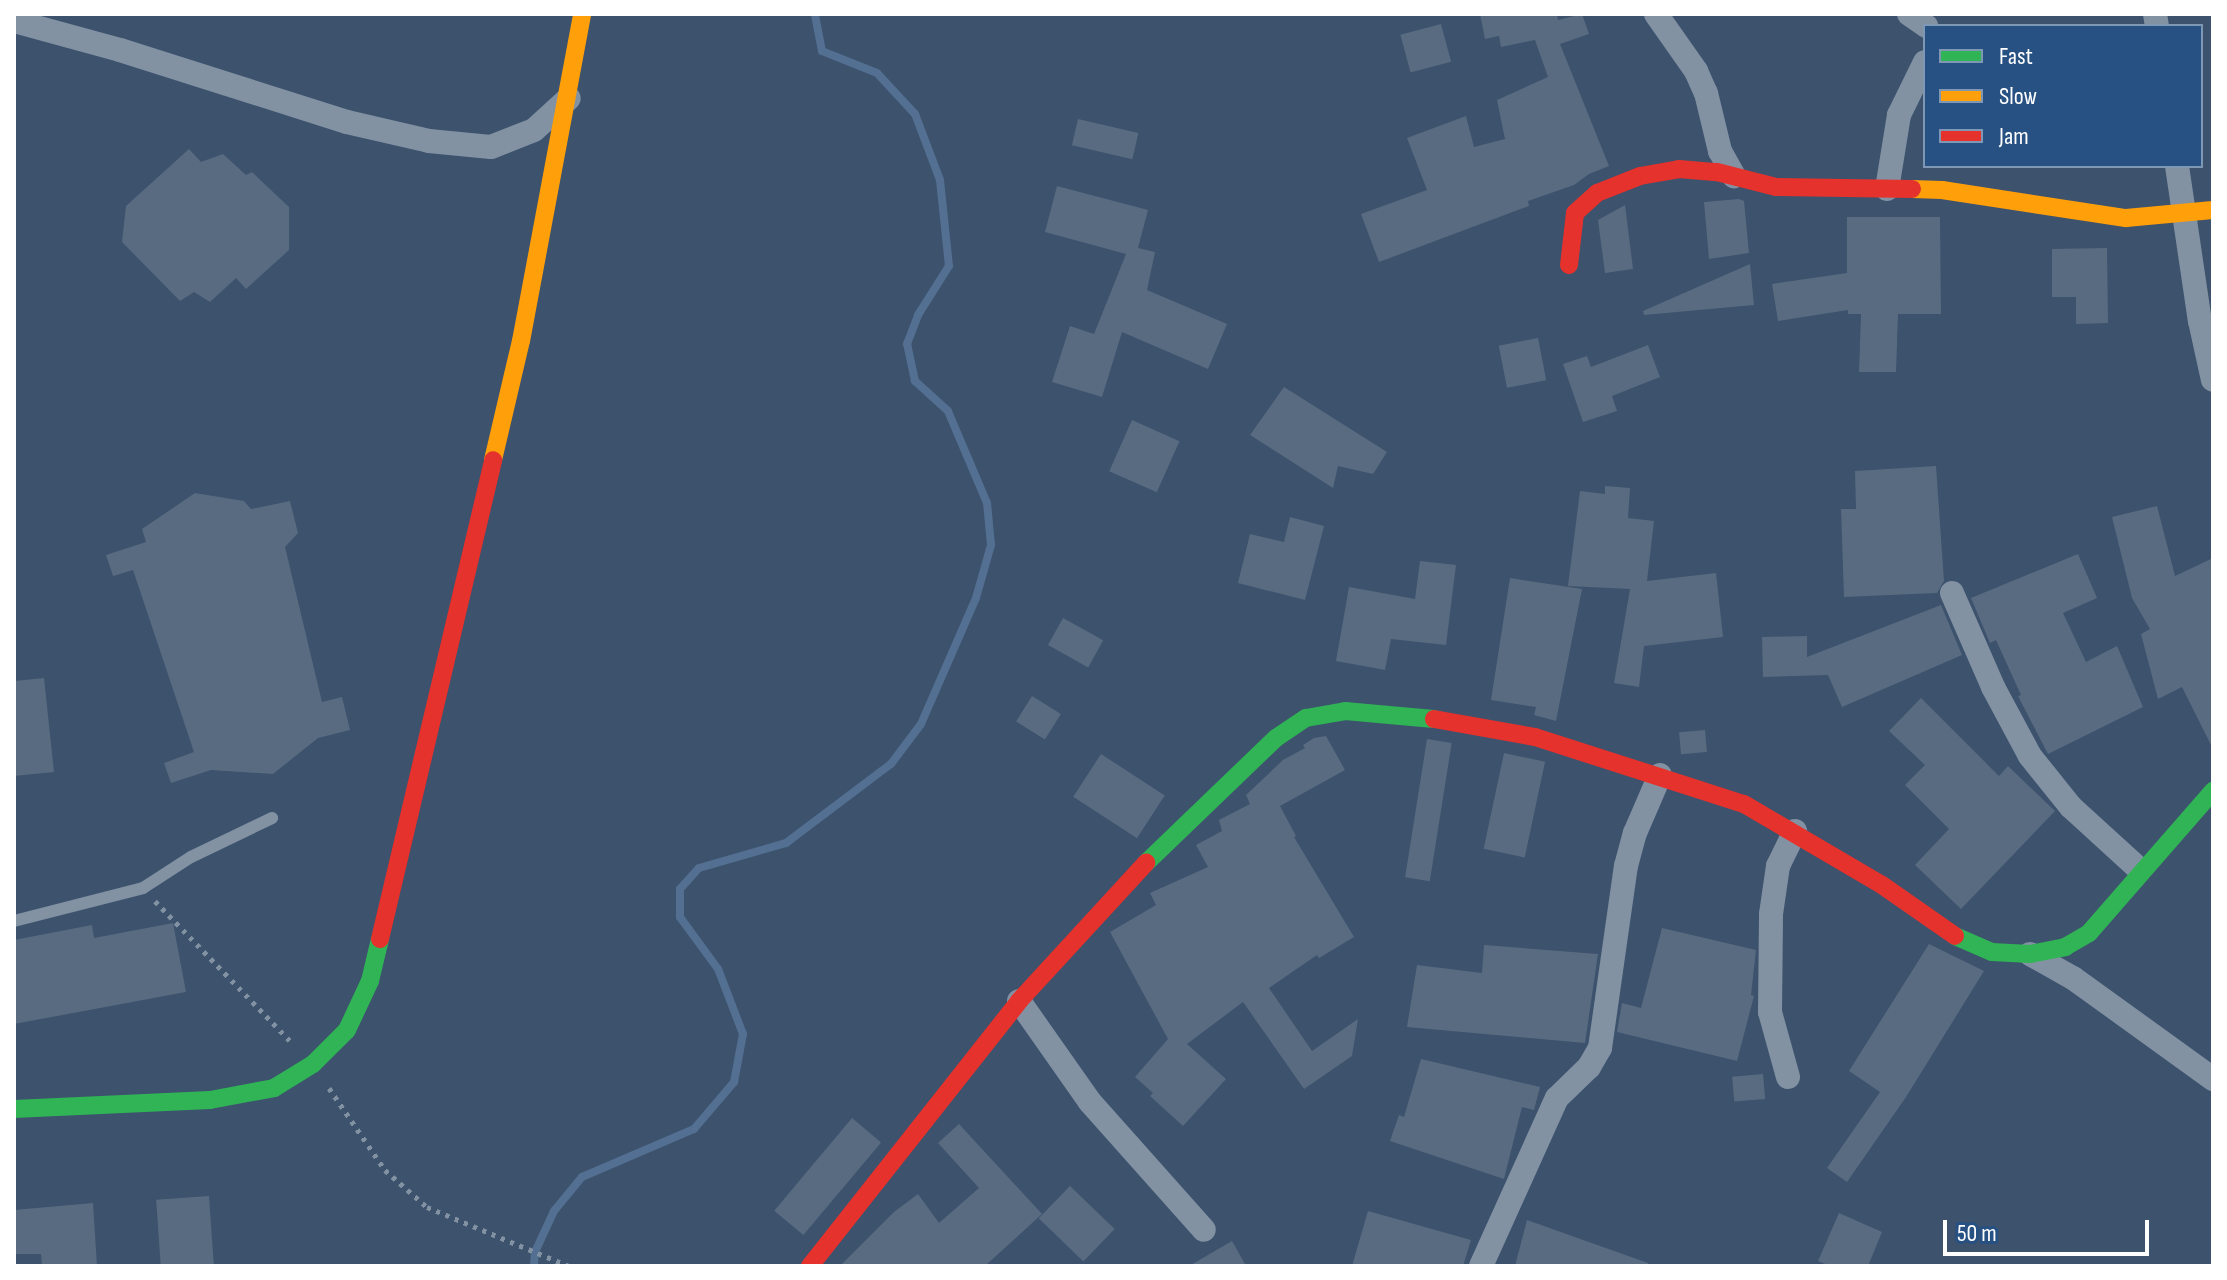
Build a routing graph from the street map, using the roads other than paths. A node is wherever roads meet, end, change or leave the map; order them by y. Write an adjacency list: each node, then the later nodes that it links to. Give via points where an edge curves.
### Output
1 (582, 14): 5 (street)
2 (1656, 14): 7 (street, via 1696,71 1720,151)
3 (14, 21): 5 (street, via 334,118 429,141 491,147 534,130)
4 (1923, 66): 8 (street, via 1899,115)
5 (569, 98): 24 (street, via 517,356 370,981 347,1030 313,1064 274,1088 210,1100)
6 (2177, 168): 10 (street)
7 (1734, 176): 8 (street, via 1776,187); 11 (street, via 1679,169 1640,176 1597,193 1575,213)
8 (1887, 189): 10 (street, via 1942,190 2126,218)
9 (2213, 210): 10 (street)
10 (2183, 213): 12 (street)
11 (1569, 265)
12 (2213, 380)
13 (1952, 593): 18 (street, via 2030,756 2071,807)
14 (1660, 775): 17 (street, via 1744,804); 21 (street, via 1535,737 1435,719 1345,711 1306,718 1276,738 1170,837); 27 (street, via 1626,866 1600,1048 1589,1067 1557,1098)
15 (2213, 791): 18 (street)
16 (272, 818): 19 (lane, via 191,857 143,888)
17 (1795, 831): 20 (street, via 1966,942 1992,952); 22 (street, via 1778,866 1771,914 1770,1012)
18 (2140, 870): 20 (street, via 2089,933 2065,947)
19 (14, 921)
20 (2030, 954): 23 (street, via 2073,978)
21 (1019, 1001): 25 (street, via 1090,1102); 26 (street)
22 (1788, 1077)
23 (2213, 1079)
24 (14, 1109)
25 (1204, 1230)
26 (810, 1266)
27 (1481, 1266)

